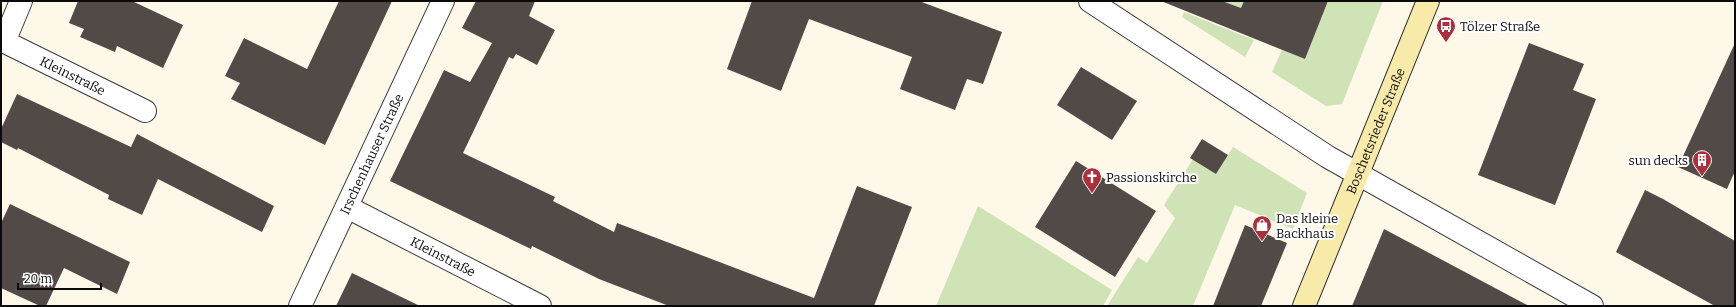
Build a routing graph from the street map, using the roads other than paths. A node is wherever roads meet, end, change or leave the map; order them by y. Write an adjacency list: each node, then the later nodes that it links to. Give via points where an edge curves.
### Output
1 (21, 1): 5 (street)
2 (443, 1): 8 (street, Irschenhauser Straße)
3 (1090, 1): 7 (street)
4 (1428, 1): 7 (main road, Boschetsrieder Straße)
5 (2, 41): 6 (street, Kleinstraße)
6 (145, 111)
7 (1358, 174): 11 (main road, Boschetsrieder Straße); 12 (street)
8 (347, 207): 9 (street, Irschenhauser Straße); 10 (street, Kleinstraße)
9 (300, 306)
10 (540, 306)
11 (1304, 306)
12 (1592, 306)

